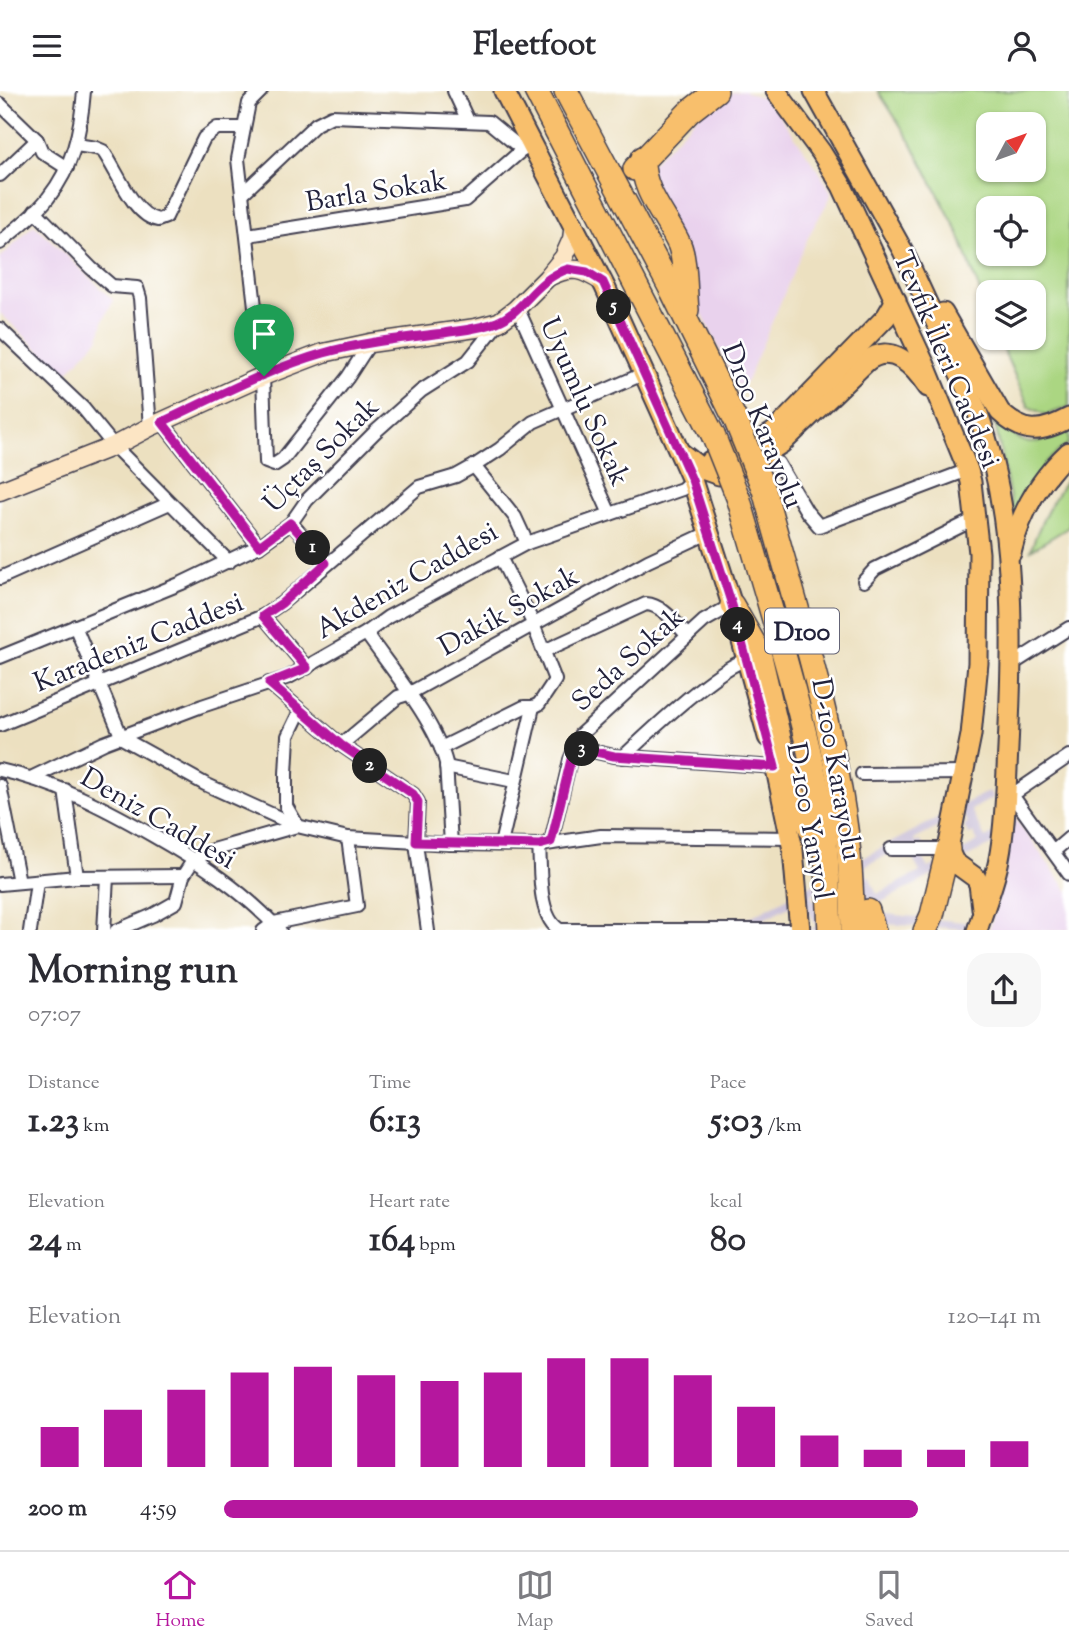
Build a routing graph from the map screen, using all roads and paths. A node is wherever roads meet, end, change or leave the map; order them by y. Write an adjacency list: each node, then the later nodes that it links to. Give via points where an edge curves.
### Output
1 (84, 91): 14 (street)
2 (261, 91): 12 (street, via 249,103)
3 (454, 91): 11 (street)
4 (504, 91): 15 (main road)
5 (566, 91): 21 (highway, D100 Karayolu / D100)
6 (716, 91): 16 (highway)
7 (814, 91): 25 (main road, Tevfik İleri Caddesi)
8 (777, 92): 28 (main road, Tevfik İleri Caddesi, via 837,176)
9 (537, 93): 46 (highway, D100 Karayolu, bridge, via 713,435)
10 (0, 104): 13 (street)
11 (468, 121): 15 (street, via 489,122); 19 (street, via 332,116 316,124)
12 (244, 128): 14 (street, via 217,128 204,138 166,217 158,220 148,216 128,194 103,151); 19 (street, via 238,159)
13 (37, 140): 17 (street, via 42,152); 18 (street)
14 (76, 145): 17 (street)
15 (527, 146): 22 (main road); 23 (street, Barla Sokak, via 465,200)
16 (643, 158): 21 (highway, via 629,181); 31 (highway, via 648,186 680,247)
17 (67, 168): 20 (street)
18 (0, 175)
19 (243, 193): 23 (street)
20 (35, 211): 24 (street); 38 (street, via 112,286 136,288)
21 (630, 212): 31 (highway, D100 Karayolu / D100)
22 (573, 225): 26 (street, via 569,248); 27 (main road)
23 (248, 235): 35 (street)
24 (0, 243)
25 (903, 251): 37 (main road, via 1000,412 1013,424 1032,430); 57 (main road, Tevfik İleri Caddesi, via 984,431)
26 (547, 278): 27 (street, via 568,269 587,272); 29 (street)
27 (603, 282): 34 (main road)
28 (895, 300): 43 (main road, Tevfik İleri Caddesi); 44 (main road, via 886,317 774,432 708,461)
29 (517, 307): 30 (street); 36 (street, Uyumlu Sokak)
30 (499, 322): 33 (street); 50 (street, Üçtaş Sokak, via 468,361 421,391 375,432)
31 (688, 324): 89 (highway, D100 Karayolu / D100, bridge, via 764,490)
32 (0, 329): 39 (street, via 83,408)
33 (370, 343): 35 (street, via 323,353); 35 (street, via 348,377 274,465 266,462)
34 (643, 375): 36 (street, Karadeniz Caddesi); 44 (main road, via 678,450)
35 (264, 376): 38 (street)
36 (563, 408): 42 (street, Karadeniz Caddesi, via 533,422); 48 (street, Uyumlu Sokak)
37 (1069, 418)
38 (156, 424): 39 (street); 53 (street)
39 (114, 446): 45 (street); 47 (street)
40 (1069, 452): 57 (main road, via 1045,476 1029,503)
41 (778, 463): 43 (street, via 819,526)
42 (474, 466): 52 (street, via 514,517); 56 (street, Karadeniz Caddesi, via 419,487)
43 (968, 470): 44 (main road, Akdeniz Caddesi, via 923,380 904,360 884,354 869,359 774,449 719,475); 49 (main road, Tevfik İleri Caddesi)
44 (697, 474): 48 (street, Akdeniz Caddesi, via 682,489); 51 (main road, D-100 Yanyol)
45 (0, 491)
46 (738, 500): 108 (highway, D-100 Karayolu, via 793,681 820,805)
47 (170, 503): 55 (street); 58 (street)
48 (610, 514): 52 (street, Akdeniz Caddesi)
49 (975, 519): 59 (street, via 875,569); 70 (main road, Tevfik İleri Caddesi)
50 (290, 523): 53 (street, Üçtaş Sokak); 56 (street)
51 (708, 533): 60 (main road, D-100 Yanyol); 62 (street, Dakik Sokak)
52 (527, 543): 54 (street, Akdeniz Caddesi)
53 (259, 546): 55 (street, Üçtaş Sokak)
54 (499, 557): 62 (street); 65 (street, Akdeniz Caddesi)
55 (229, 562): 63 (street, Üçtaş Sokak)
56 (326, 563): 61 (street, Karadeniz Caddesi)
57 (1009, 564): 71 (main road, Tevfik İleri Caddesi)
58 (0, 578)
59 (864, 581)
60 (732, 605): 66 (street, Seda Sokak); 69 (main road, D-100 Yanyol); 108 (highway, via 759,652 791,789)
61 (263, 616): 72 (street); 73 (street, Karadeniz Caddesi)
62 (533, 624): 67 (street); 75 (street, Dakik Sokak)
63 (75, 626): 68 (street, Üçtaş Sokak); 73 (street)
64 (1069, 628): 71 (street)
65 (366, 633): 72 (street, Akdeniz Caddesi); 75 (street)
66 (688, 636): 67 (street, via 664,611 646,604); 81 (street, Seda Sokak, via 587,726)
67 (544, 651): 76 (street, via 555,680)
68 (0, 657)
69 (748, 660): 84 (street, via 730,667); 86 (main road, D-100 Yanyol)
70 (978, 663): 71 (main road, via 986,673 995,674); 88 (main road, Tevfik İleri Caddesi)
71 (1011, 665): 94 (main road, Tevfik İleri Caddesi)
72 (307, 668): 74 (street, Akdeniz Caddesi)
73 (100, 682): 78 (street, Karadeniz Caddesi); 79 (street)
74 (269, 683): 77 (street); 79 (street, Akdeniz Caddesi)
75 (408, 694): 80 (street, Dakik Sokak, via 398,697); 82 (street)
76 (533, 707): 82 (street, via 524,707); 92 (street)
77 (300, 711): 80 (street); 96 (street, via 289,736 286,774 286,806)
78 (0, 725)
79 (122, 738): 91 (street, Akdeniz Caddesi); 96 (street, via 205,784)
80 (341, 745): 100 (street, via 413,794 418,802)
81 (574, 747): 84 (street); 101 (street, Seda Sokak)
82 (441, 748): 85 (street)
83 (1069, 756): 94 (street)
84 (623, 757): 86 (street)
85 (446, 767): 92 (street); 102 (street)
86 (775, 767): 98 (main road, D-100 Yanyol)
87 (0, 770): 91 (street, Deniz Caddesi)
88 (964, 773): 90 (street); 105 (main road, Tevfik İleri Caddesi)
89 (837, 774): 118 (highway, via 857,830); 127 (highway, D100 Karayolu / D100)
90 (862, 774)
91 (33, 777): 95 (street, Deniz Caddesi)
92 (514, 781): 103 (street)
93 (0, 786): 114 (street)
94 (1009, 788): 106 (street); 113 (main road, Tevfik İleri Caddesi, via 1002,845)
95 (65, 790): 107 (street, Deniz Caddesi); 111 (street)
96 (297, 826): 97 (street); 107 (street)
97 (348, 838): 100 (street); 119 (street, via 357,906)
98 (791, 838): 101 (street, via 614,835); 125 (main road, D-100 Yanyol)
99 (1069, 838): 106 (street)
100 (416, 842): 102 (street); 123 (street)
101 (545, 843): 103 (street); 124 (street, Seda Sokak, via 545,912 560,930)
102 (452, 844): 103 (street)
103 (501, 845)
104 (891, 849): 105 (street)
105 (948, 849): 113 (main road, via 954,862); 128 (highway)
106 (1054, 851): 109 (street)
107 (194, 859): 110 (street); 119 (street, Deniz Caddesi)
108 (826, 860): 126 (highway, D-100 Karayolu)
109 (1069, 874)
110 (183, 876): 112 (street); 122 (street, via 176,902)
111 (77, 877): 112 (street); 115 (street)
112 (107, 877): 121 (street)
113 (985, 877): 117 (main road, Tevfik İleri Caddesi, via 979,884)
114 (19, 882): 115 (street); 116 (street)
115 (37, 882): 120 (street)
116 (0, 884)
117 (980, 921)
118 (870, 924)
119 (272, 928)
120 (30, 930)
121 (104, 930)
122 (116, 930)
123 (428, 930)
124 (774, 930): 125 (street)
125 (800, 930)
126 (830, 930)
127 (853, 930)
128 (925, 930)

